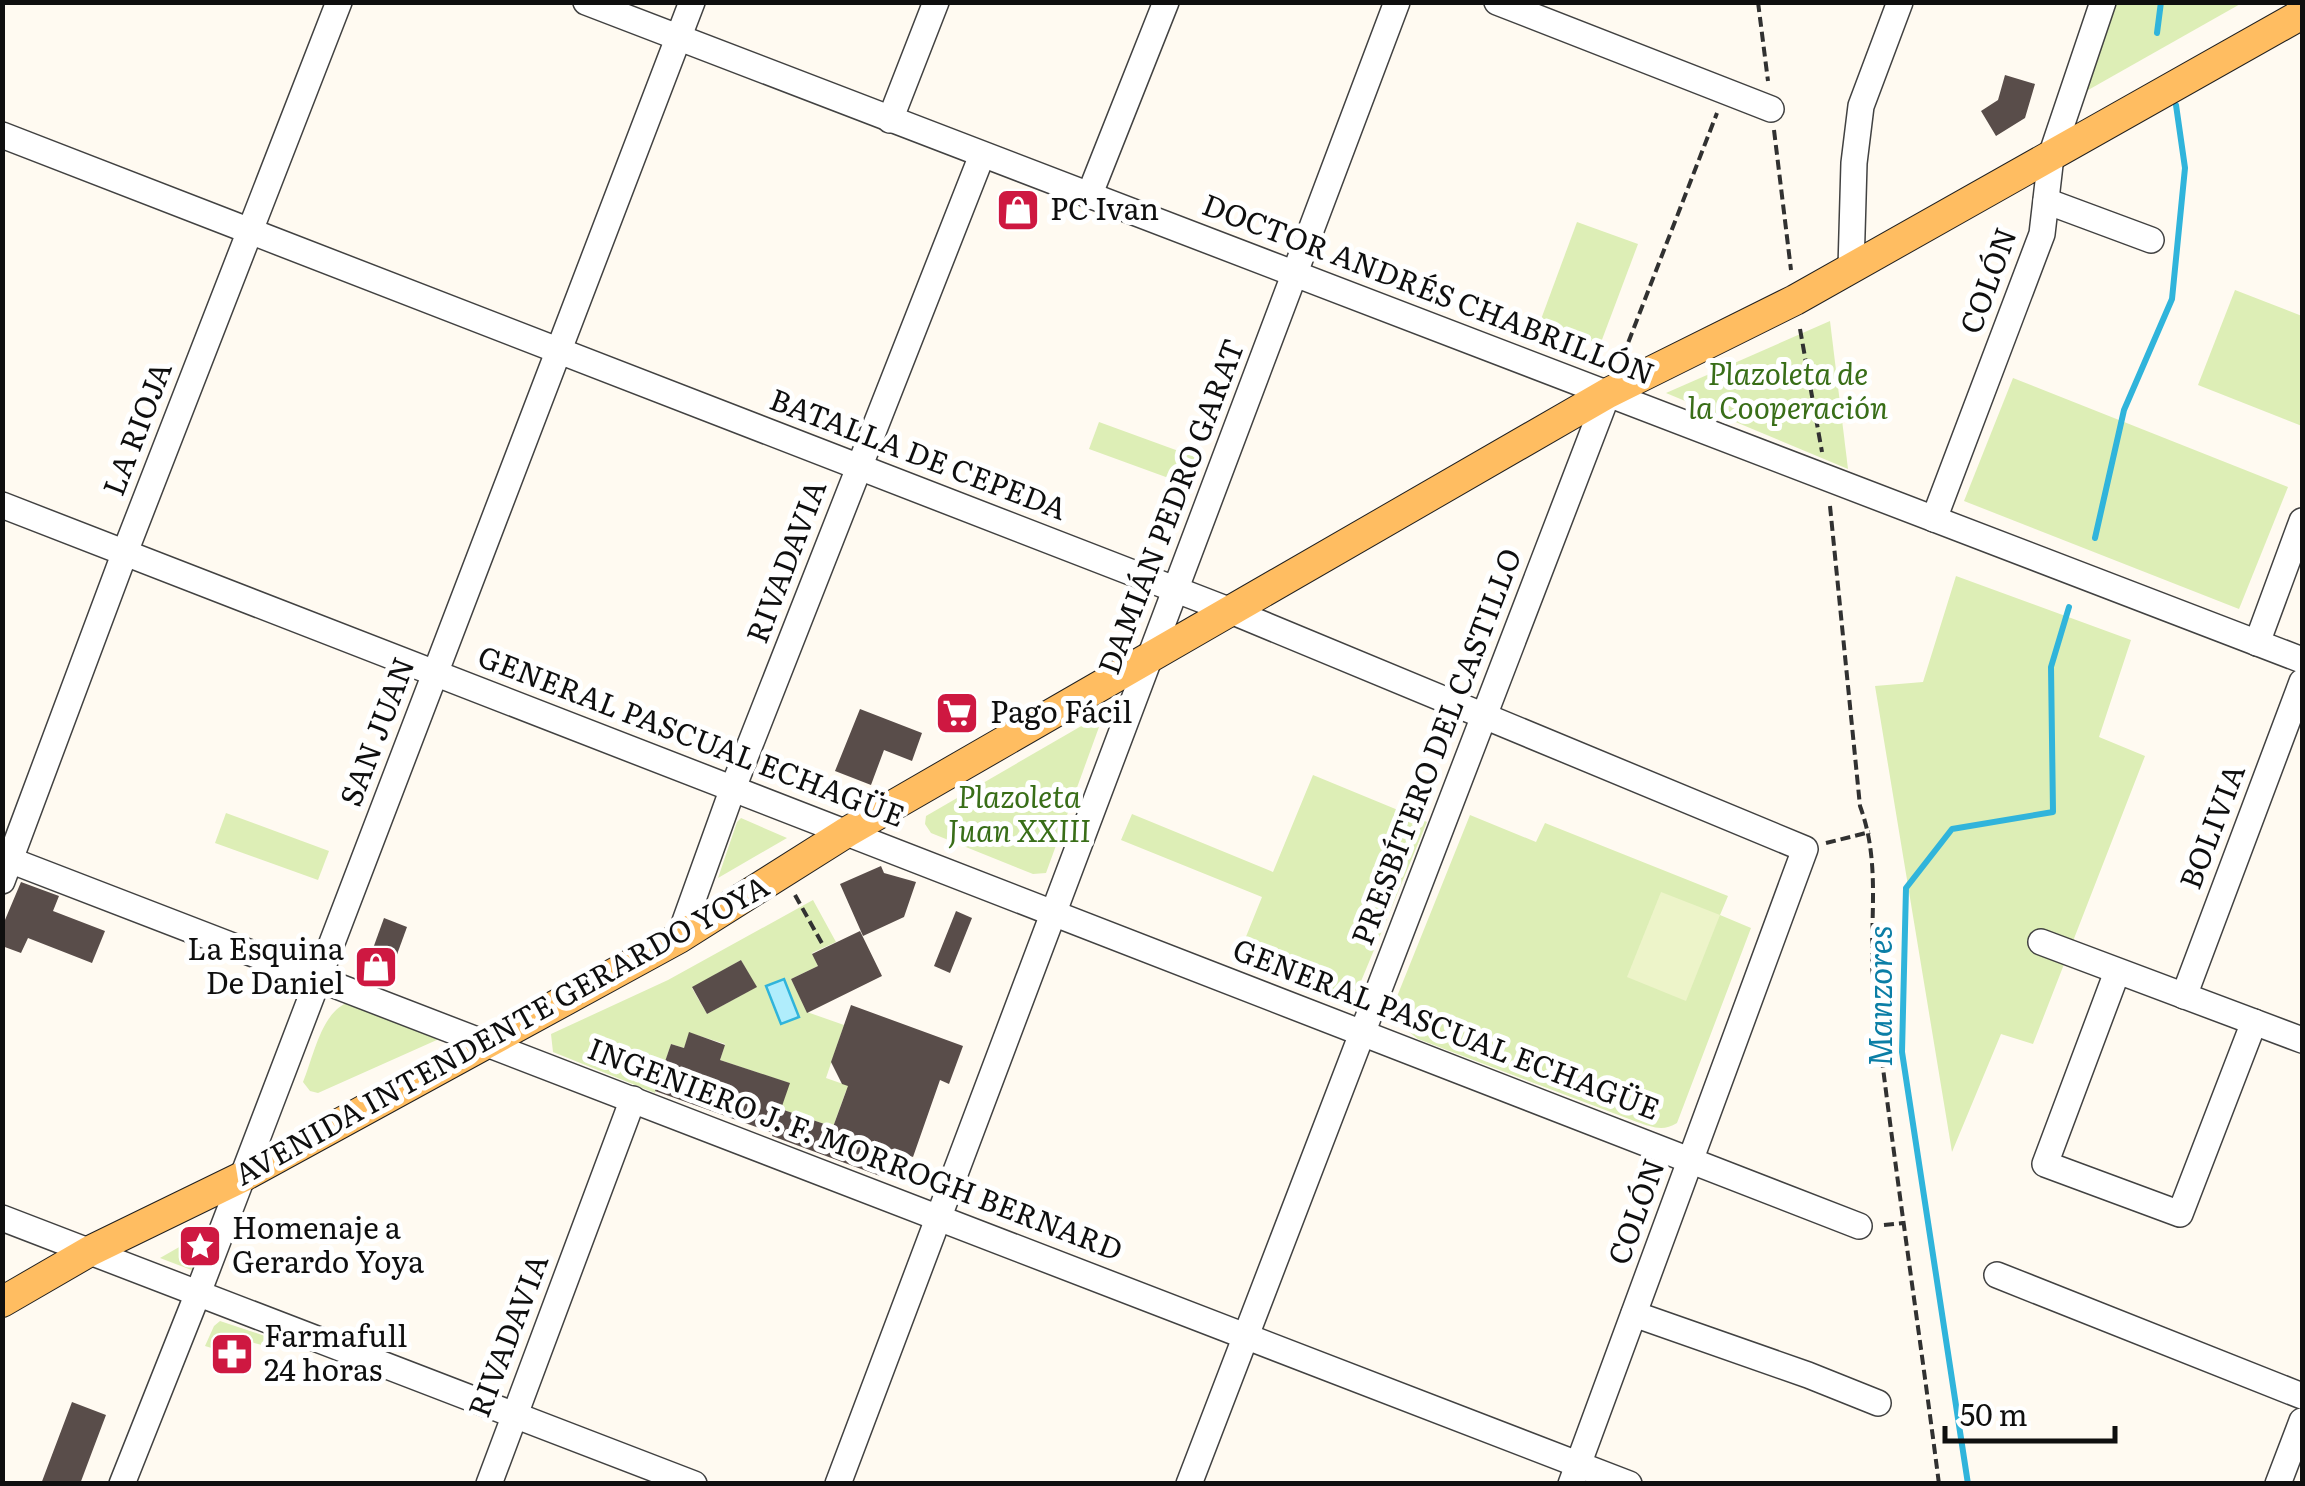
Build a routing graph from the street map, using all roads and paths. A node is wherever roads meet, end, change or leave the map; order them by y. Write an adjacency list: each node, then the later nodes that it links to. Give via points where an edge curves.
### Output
1 (339, 2): 21 (street, LA RIOJA)
2 (586, 2): 12 (street, DOCTOR ANDRÉS CHABRILLÓN)
3 (692, 2): 12 (street, SAN JUAN)
4 (936, 2): 15 (street)
5 (1166, 2): 19 (street)
6 (1397, 2): 24 (street, DAMIÁN PEDRO GARAT)
7 (1497, 2): 13 (street)
8 (1758, 2): 14 (path)
9 (1900, 2): 23 (street, via 1862,106)
10 (2103, 2): 18 (street, COLÓN)
11 (2302, 14): 18 (main road, AVENIDA INTENDENTE GERARDO YOYA)
12 (678, 39): 15 (street, DOCTOR ANDRÉS CHABRILLÓN); 26 (street, SAN JUAN)
13 (1726, 91): 14 (street); 27 (path)
14 (1771, 109): 25 (path)
15 (890, 120): 17 (street, DOCTOR ANDRÉS CHABRILLÓN)
16 (2, 135): 21 (street, BATALLA DE CEPEDA)
17 (982, 155): 19 (street, DOCTOR ANDRÉS CHABRILLÓN); 28 (street, RIVADAVIA)
18 (2051, 156): 20 (street, COLÓN); 23 (main road, AVENIDA INTENDENTE GERARDO YOYA)
19 (1089, 196): 24 (street, DOCTOR ANDRÉS CHABRILLÓN)
20 (2046, 202): 22 (street); 31 (street, COLÓN, via 2042,234)
21 (250, 230): 26 (street, BATALLA DE CEPEDA); 33 (street, LA RIOJA)
22 (2151, 240)
23 (1851, 268): 25 (main road, AVENIDA INTENDENTE GERARDO YOYA)
24 (1294, 274): 27 (street, DOCTOR ANDRÉS CHABRILLÓN); 34 (street, DAMIÁN PEDRO GARAT)
25 (1795, 300): 27 (main road, AVENIDA INTENDENTE GERARDO YOYA); 29 (path)
26 (559, 350): 28 (street, BATALLA DE CEPEDA); 39 (street, SAN JUAN)
27 (1608, 392): 29 (street, DOCTOR ANDRÉS CHABRILLÓN); 35 (main road, AVENIDA INTENDENTE GERARDO YOYA); 41 (street, PRESBÍTERO DEL CASTILLO)
28 (859, 467): 34 (street, BATALLA DE CEPEDA); 42 (street, RIVADAVIA)
29 (1827, 478): 31 (street, DOCTOR ANDRÉS CHABRILLÓN); 44 (path, via 1860,806)
30 (2, 504): 33 (street, GENERAL PASCUAL ECHAGÜE)
31 (1934, 519): 36 (street, DOCTOR ANDRÉS CHABRILLÓN)
32 (2302, 521): 36 (street)
33 (125, 552): 39 (street, GENERAL PASCUAL ECHAGÜE); 46 (street, LA RIOJA)
34 (1175, 589): 35 (street, BATALLA DE CEPEDA); 37 (street, DAMIÁN PEDRO GARAT)
35 (1231, 612): 37 (main road, AVENIDA INTENDENTE GERARDO YOYA); 41 (street, BATALLA DE CEPEDA)
36 (2258, 643): 38 (street, DOCTOR ANDRÉS CHABRILLÓN)
37 (1148, 660): 43 (main road, AVENIDA INTENDENTE GERARDO YOYA); 48 (street, DAMIÁN PEDRO GARAT)
38 (2302, 660)
39 (436, 673): 42 (street, GENERAL PASCUAL ECHAGÜE); 53 (street, SAN JUAN)
40 (2302, 682): 54 (street, BOLIVIA)
41 (1484, 715): 45 (street, BATALLA DE CEPEDA); 56 (street, PRESBÍTERO DEL CASTILLO)
42 (733, 788): 43 (street, GENERAL PASCUAL ECHAGÜE); 49 (street, RIVADAVIA)
43 (847, 832): 47 (main road, AVENIDA INTENDENTE GERARDO YOYA); 48 (street, GENERAL PASCUAL ECHAGÜE)
44 (1870, 832): 45 (path); 82 (path, via 1873,988)
45 (1805, 849): 60 (street, COLÓN)
46 (5, 866): 53 (street, INGENIERO J. F. MORROGH BERNARD)
47 (783, 873): 49 (main road, AVENIDA INTENDENTE GERARDO YOYA); 51 (path)
48 (1053, 912): 56 (street, GENERAL PASCUAL ECHAGÜE); 62 (street, DAMIÁN PEDRO GARAT)
49 (679, 938): 58 (main road, AVENIDA INTENDENTE GERARDO YOYA)
50 (2040, 942): 52 (street)
51 (824, 947)
52 (2117, 972): 54 (street); 55 (street, via 2045,1164 2180,1214)
53 (318, 978): 58 (street, INGENIERO J. F. MORROGH BERNARD); 61 (street, SAN JUAN)
54 (2184, 996): 55 (street)
55 (2254, 1022): 57 (street)
56 (1362, 1032): 60 (street, GENERAL PASCUAL ECHAGÜE); 70 (street, PRESBÍTERO DEL CASTILLO)
57 (2302, 1040)
58 (487, 1042): 59 (street, INGENIERO J. F. MORROGH BERNARD); 61 (main road, AVENIDA INTENDENTE GERARDO YOYA)
59 (632, 1100): 62 (street, INGENIERO J. F. MORROGH BERNARD); 73 (street, RIVADAVIA)
60 (1690, 1160): 64 (street, GENERAL PASCUAL ECHAGÜE); 69 (street, COLÓN)
61 (242, 1177): 65 (main road, AVENIDA INTENDENTE GERARDO YOYA); 67 (street, SAN JUAN)
62 (938, 1217): 70 (street, INGENIERO J. F. MORROGH BERNARD); 79 (street, DAMIÁN PEDRO GARAT)
63 (2, 1218): 65 (street)
64 (1859, 1226)
65 (90, 1251): 67 (street); 68 (main road, AVENIDA INTENDENTE GERARDO YOYA)
66 (1997, 1275): 71 (street)
67 (198, 1293): 73 (street); 76 (street, SAN JUAN)
68 (2, 1302)
69 (1634, 1314): 72 (street); 75 (street, COLÓN)
70 (1245, 1336): 75 (street, INGENIERO J. F. MORROGH BERNARD); 80 (street, PRESBÍTERO DEL CASTILLO)
71 (2302, 1396)
72 (1878, 1404)
73 (515, 1414): 77 (street, RIVADAVIA); 78 (street)
74 (2302, 1421): 83 (street)
75 (1575, 1474): 81 (street, INGENIERO J. F. MORROGH BERNARD)
76 (122, 1484)
77 (489, 1484)
78 (694, 1484)
79 (838, 1484)
80 (1189, 1484)
81 (1629, 1484)
82 (1939, 1484)
83 (2278, 1484)

